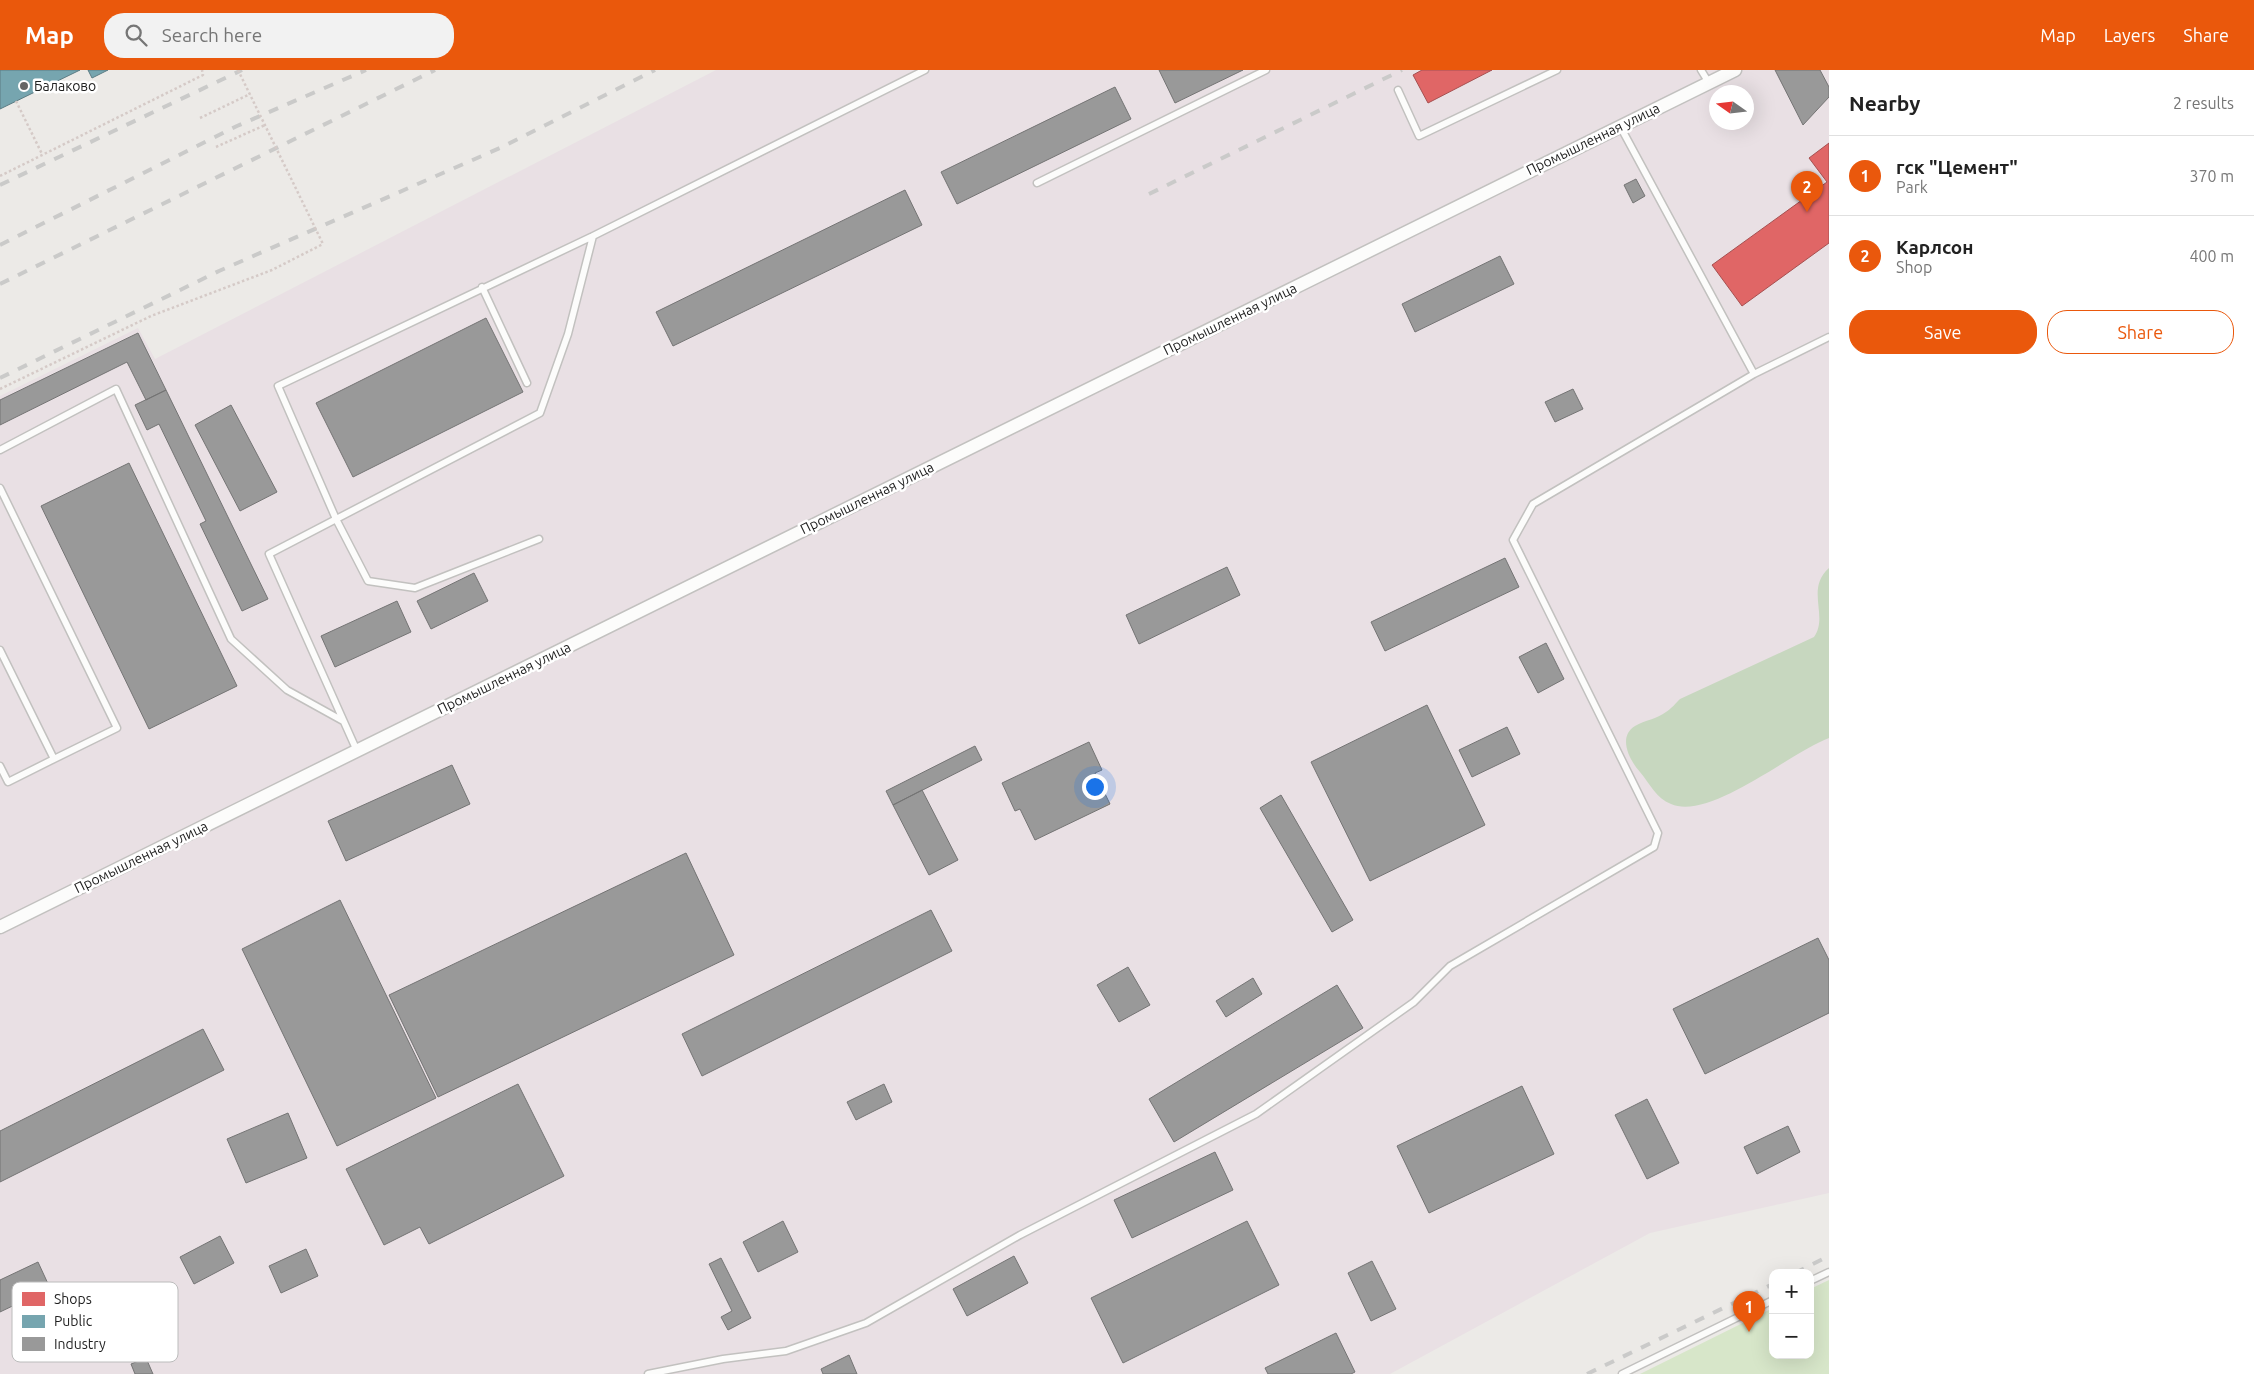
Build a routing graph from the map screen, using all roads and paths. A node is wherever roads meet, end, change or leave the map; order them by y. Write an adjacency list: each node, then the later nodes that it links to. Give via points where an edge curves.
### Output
1 (202, 70): 16 (path, via 203,75)
2 (238, 70): 10 (path, bridge)
3 (925, 70): 19 (lane)
4 (1266, 70): 18 (lane)
5 (1558, 70): 9 (lane, via 1419,136)
6 (1701, 70): 8 (lane)
7 (1734, 70): 8 (street, Промышленная улица)
8 (1709, 83): 14 (street, Промышленная улица)
9 (1398, 90)
10 (250, 94): 12 (path); 13 (path, bridge)
11 (16, 101): 16 (path)
12 (200, 118)
13 (264, 125): 15 (path); 24 (path, bridge, via 323,244 272,270 151,316)
14 (1620, 126): 22 (lane); 31 (street, Промышленная улица)
15 (216, 148)
16 (42, 154): 17 (path)
17 (0, 176)
18 (1037, 183)
19 (593, 236): 20 (lane); 27 (lane, via 568,334 540,414)
20 (482, 287): 23 (lane); 27 (lane, via 278,386)
21 (1829, 337): 22 (lane)
22 (1754, 374): 40 (lane, via 1533,504 1513,540 1658,833 1654,847 1450,966 1414,1002 1256,1114 1020,1235 866,1323 786,1351)
23 (527, 382)
24 (0, 389)
25 (0, 450): 30 (lane, via 116,389 232,639 287,690)
26 (0, 488): 32 (lane, via 117,728)
27 (336, 519): 28 (lane, via 368,581 416,588); 30 (lane, via 268,554)
28 (538, 540)
29 (0, 650): 32 (lane)
30 (344, 721): 31 (lane)
31 (357, 751): 36 (street, Промышленная улица)
32 (54, 759): 35 (lane)
33 (0, 766): 35 (lane)
34 (0, 780): 35 (lane)
35 (8, 782)
36 (0, 927)
37 (1829, 1272): 38 (lane)
38 (1814, 1279)
39 (1769, 1302): 41 (lane)
40 (648, 1374)
41 (1622, 1374)

